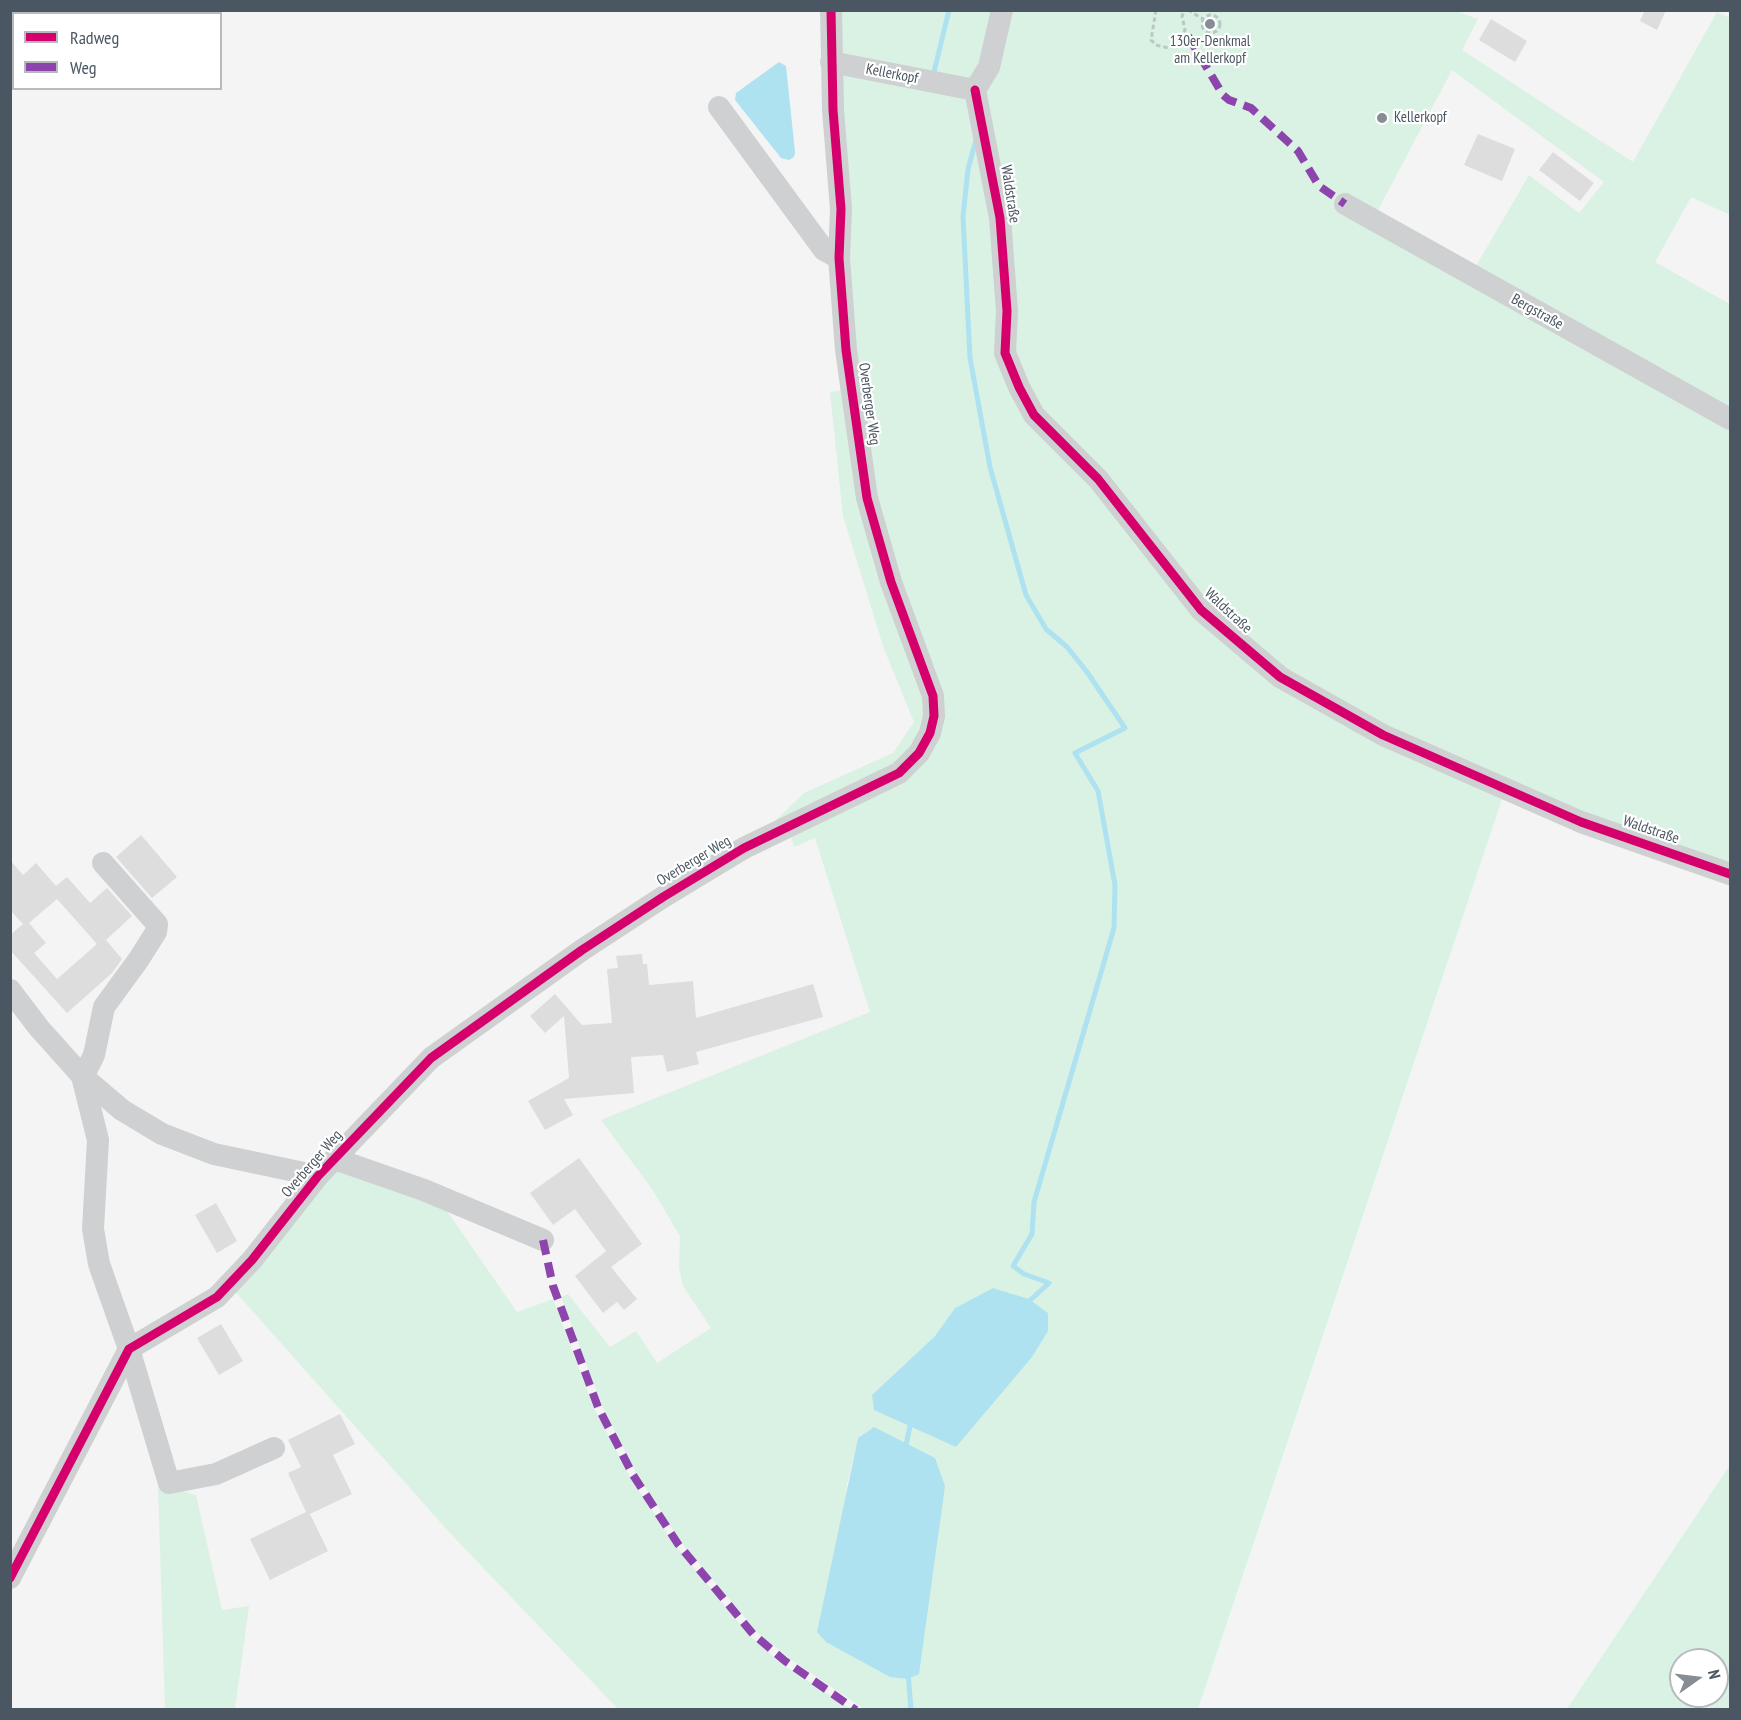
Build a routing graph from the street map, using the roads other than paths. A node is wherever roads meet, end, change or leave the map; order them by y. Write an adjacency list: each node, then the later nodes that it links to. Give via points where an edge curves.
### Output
1 (831, 10): 3 (street, Overberger Weg)
2 (1002, 10): 4 (street, via 989,67)
3 (831, 62): 4 (street, Kellerkopf); 7 (street, Overberger Weg, via 841,209)
4 (975, 90): 10 (street, Waldstraße, via 1000,218 1007,311 1005,353 1019,387 1034,416 1098,479 1201,610 1280,677 1383,735 1581,822)
5 (719, 106): 7 (street, via 824,250)
6 (1345, 204): 8 (street, Bergstraße)
7 (839, 258): 13 (street, Overberger Weg, via 846,350 867,498 891,582 933,696 930,733 919,753 899,773 744,848 582,950 431,1058)
8 (1731, 419)
9 (103, 863): 12 (street, via 157,924 145,950 104,1007 94,1055)
10 (1731, 874)
11 (10, 990): 12 (street, Overberger Weg)
12 (83, 1076): 14 (street, Overberger Weg, via 122,1110 162,1134 214,1154); 16 (street, Overberger Weg, via 98,1140 93,1229)
13 (335, 1159): 14 (street, Overberger Weg); 15 (street, via 424,1190)
14 (318, 1176): 16 (street, Overberger Weg, via 252,1260 216,1297)
15 (543, 1240)
16 (129, 1349): 17 (street, via 169,1483 216,1474); 18 (street)
17 (274, 1448)
18 (10, 1578)

